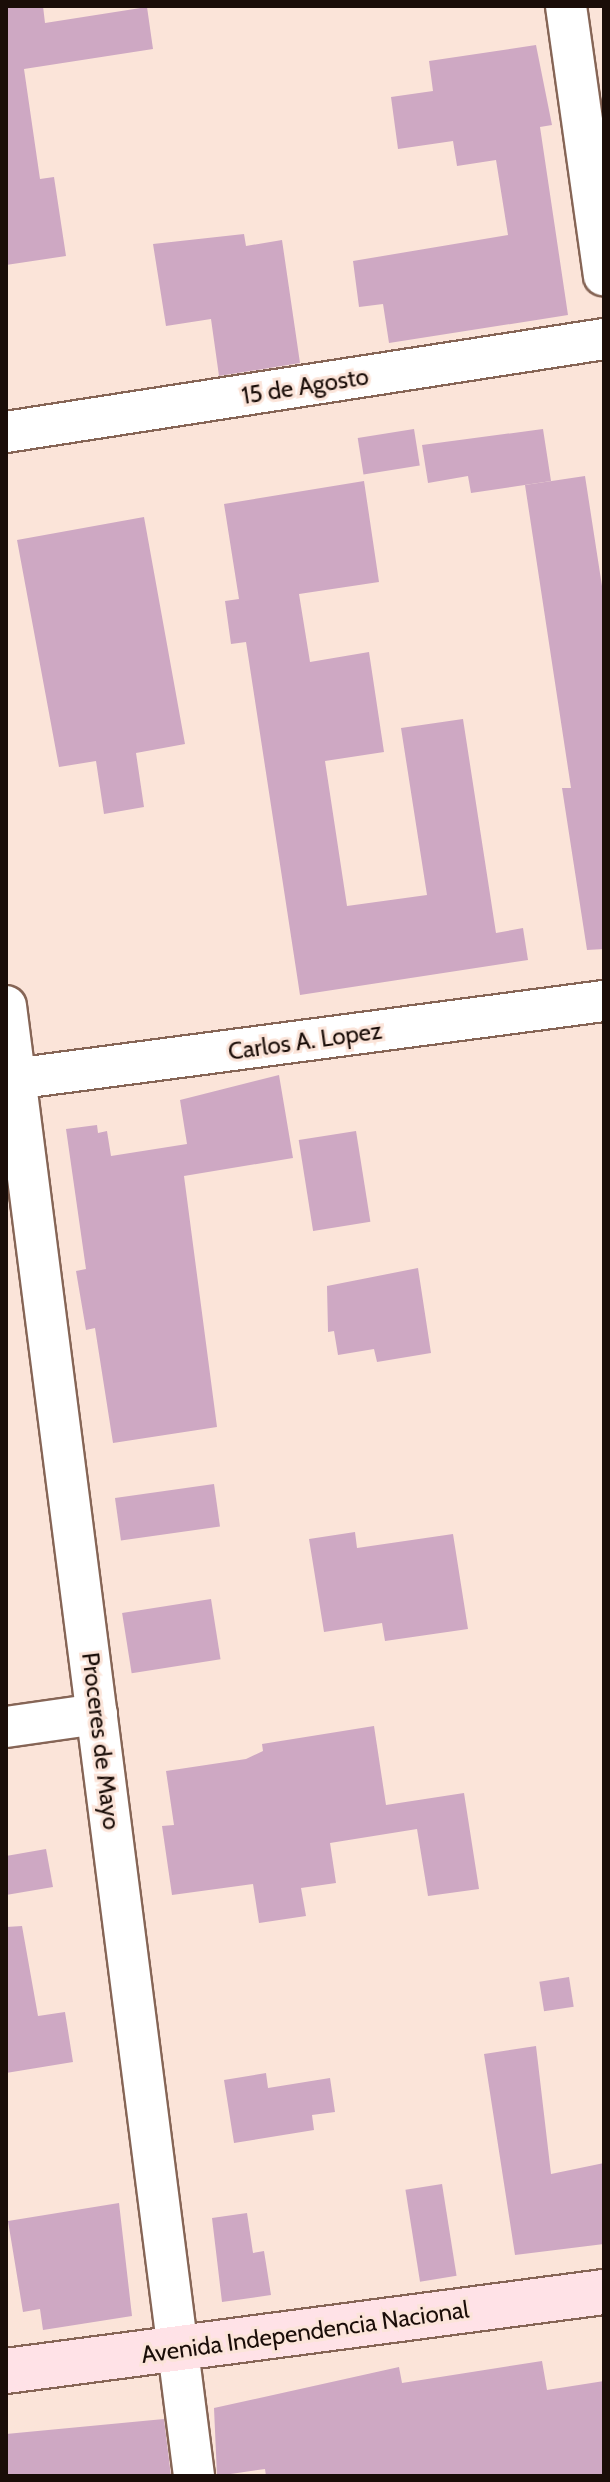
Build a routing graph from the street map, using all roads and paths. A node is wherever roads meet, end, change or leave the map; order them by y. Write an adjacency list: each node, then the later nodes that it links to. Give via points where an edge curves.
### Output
1 (566, 6): 2 (street)
2 (604, 275)
3 (604, 339): 4 (street, 15 de Agosto)
4 (6, 432)
5 (604, 1001): 7 (street, Carlos A. Lopez)
6 (6, 1006): 7 (street, Proceres de Mayo)
7 (11, 1080): 8 (street, Proceres de Mayo)
8 (97, 1714): 9 (street); 11 (street, Proceres de Mayo)
9 (6, 1727)
10 (604, 2292): 11 (main road, Avenida Independencia Nacional)
11 (178, 2349): 12 (main road, Avenida Independencia Nacional); 13 (street, Proceres de Mayo)
12 (6, 2371)
13 (194, 2476)

